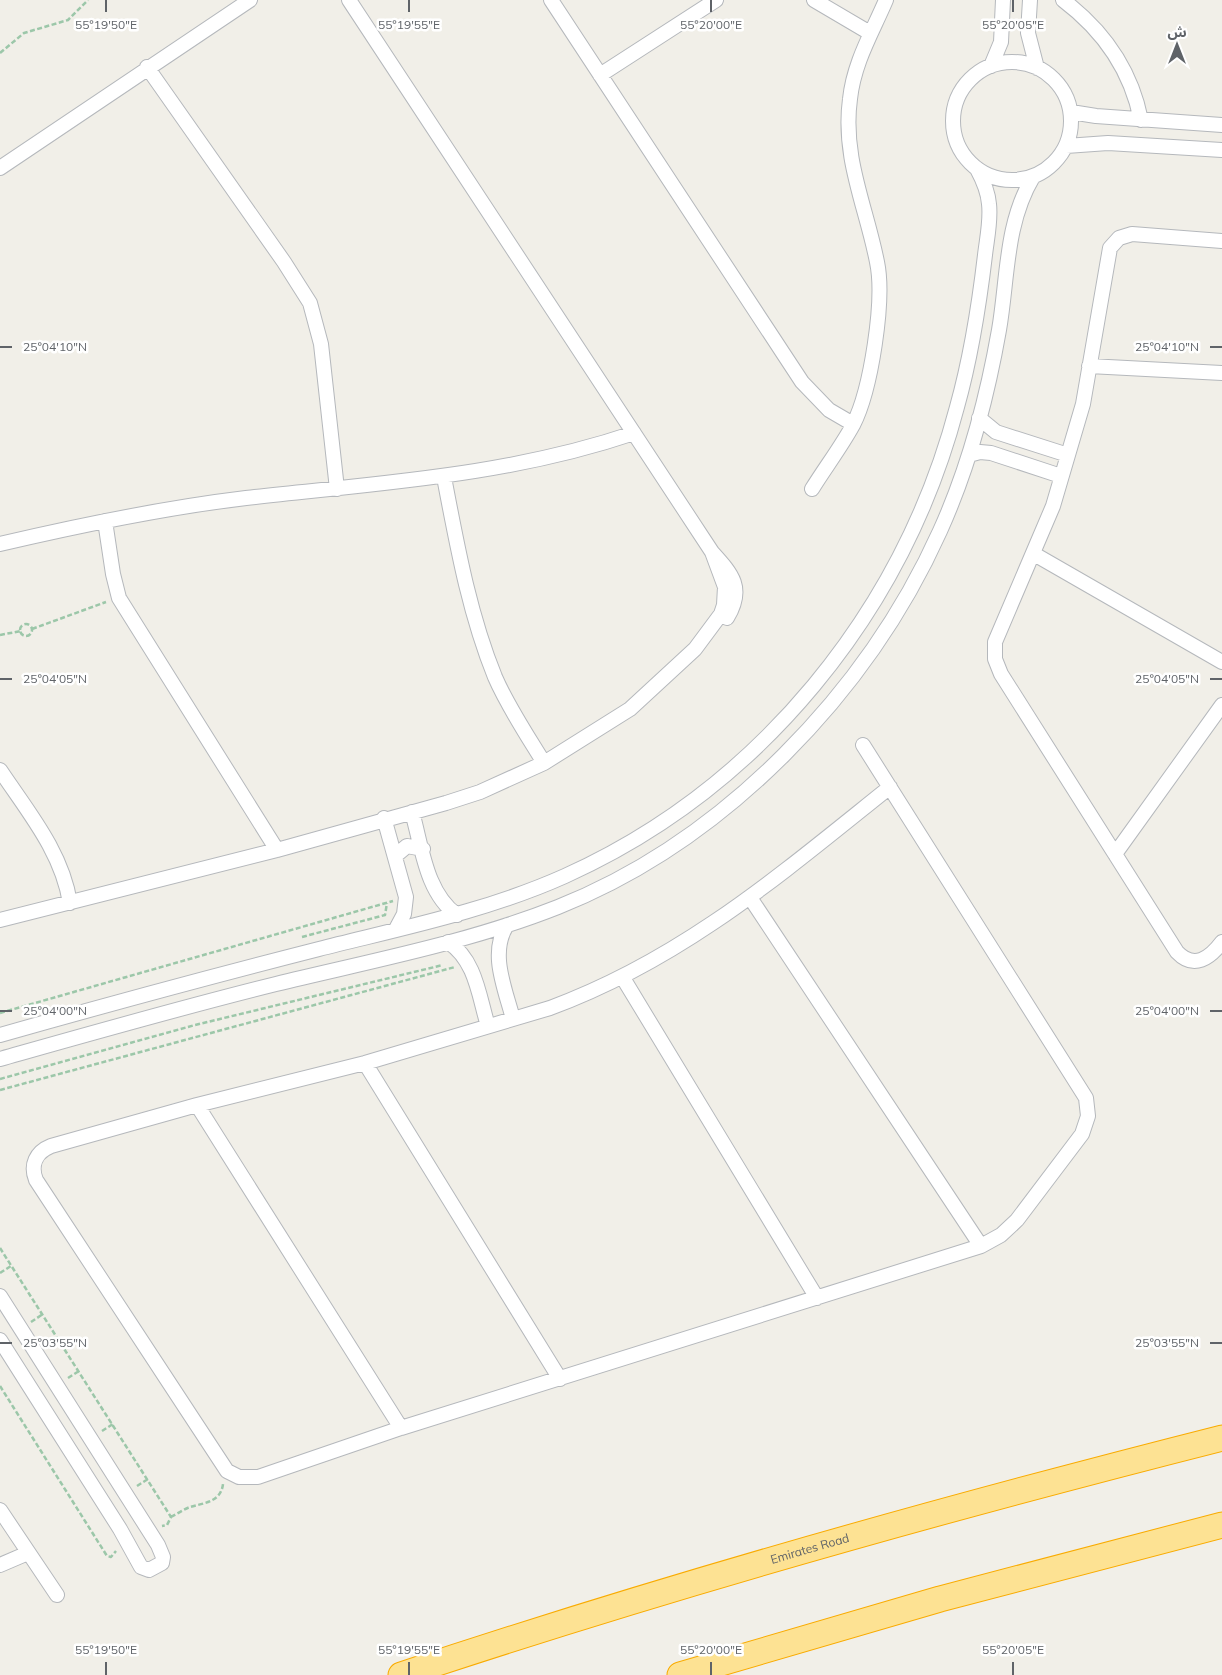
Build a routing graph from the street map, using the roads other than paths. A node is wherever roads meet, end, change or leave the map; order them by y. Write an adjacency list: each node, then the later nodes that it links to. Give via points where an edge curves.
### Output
1 (250, 0): 12 (street)
2 (349, 0): 28 (street)
3 (552, 0): 14 (street)
4 (716, 0): 14 (street)
5 (814, 0): 10 (street)
6 (886, 0): 10 (street)
7 (1003, 0): 11 (street, via 1001,42)
8 (1030, 0): 13 (street, via 1028,33)
9 (1064, 0): 16 (street, via 1087,19 1111,47 1128,78)
10 (870, 33): 27 (street, via 854,76 849,146 852,169 877,261 880,298 867,382)
11 (991, 66): 13 (street, via 1014,62); 21 (street, via 971,78 954,108 956,142)
12 (148, 67): 20 (street); 33 (street, via 310,303 321,344)
13 (1037, 68): 15 (street, via 1063,90)
14 (600, 74): 27 (street, via 802,382 829,410)
15 (1071, 112): 16 (street); 18 (street, via 1072,124)
16 (1141, 120): 17 (street)
17 (1222, 125)
18 (1066, 146): 19 (street, via 1108,143); 22 (street, via 1053,165)
19 (1222, 150)
20 (0, 168)
21 (977, 169): 22 (street, via 1010,181); 52 (street, via 987,190 990,213 977,317 956,411 920,515 889,576 854,633 784,719 742,761 690,804 628,844 580,869 530,891)
22 (1033, 177): 26 (street, via 1013,224 1001,318)
23 (1222, 241): 24 (street, via 1132,234 1114,242 1107,254)
24 (1089, 366): 25 (street); 30 (street, via 1083,404)
25 (1222, 373)
26 (979, 418): 29 (street); 30 (street, via 996,432)
27 (853, 424): 34 (street)
28 (634, 433): 32 (street, via 552,457); 41 (street, via 712,552 726,586 724,605 695,649 630,709)
29 (969, 455): 31 (street, via 991,452); 54 (street, via 940,531 903,602 838,694 791,746 728,805 649,862 592,892)
30 (1068, 455): 31 (street)
31 (1062, 476): 37 (street)
32 (444, 477): 33 (street); 41 (street, via 461,564 487,655 505,698)
33 (338, 489): 35 (street, via 235,500)
34 (812, 489)
35 (106, 521): 36 (street); 47 (street, via 119,598)
36 (0, 544)
37 (1034, 554): 38 (street); 48 (street, via 997,632 995,659 1001,674)
38 (1222, 662)
39 (1222, 705): 48 (street)
40 (863, 745): 43 (street)
41 (544, 763): 44 (street, via 480,792)
42 (0, 770): 51 (street, via 54,851)
43 (890, 788): 50 (street); 65 (street, via 1086,1098 1088,1116 1082,1134 1017,1220 1001,1235)
44 (412, 812): 45 (street); 46 (street)
45 (384, 818): 47 (street); 49 (street)
46 (422, 849): 49 (street, via 407,846); 52 (street, via 434,890 443,904)
47 (277, 850): 51 (street)
48 (1115, 854): 57 (street, via 1182,956 1194,961 1206,959)
49 (395, 856): 55 (street, via 406,897 404,914)
50 (751, 899): 58 (street, via 683,944); 65 (street)
51 (70, 903): 53 (street)
52 (457, 915): 55 (street)
53 (0, 920)
54 (507, 925): 56 (street); 59 (street, via 499,940 498,957)
55 (396, 929): 61 (street)
56 (448, 942): 60 (street, via 469,964); 62 (street, via 189,1006)
57 (1222, 942)
58 (623, 978): 59 (street, via 580,998); 67 (street)
59 (513, 1018): 60 (street)
60 (488, 1026): 63 (street)
61 (0, 1035)
62 (0, 1059)
63 (365, 1063): 64 (street); 69 (street)
64 (197, 1105): 70 (street); 70 (street, via 45,1148 34,1162 36,1180 227,1472 239,1478 258,1478)
65 (981, 1246): 67 (street)
66 (0, 1296): 68 (street, via 158,1545 162,1562 149,1570 141,1567)
67 (817, 1298): 69 (street)
68 (0, 1340)
69 (560, 1379): 70 (street)
70 (401, 1428)
71 (1222, 1438): 77 (highway, Emirates Road, via 971,1503 762,1562)
72 (0, 1510): 74 (street)
73 (1222, 1525): 78 (highway, via 930,1602)
74 (28, 1554): 75 (street); 76 (street)
75 (0, 1565)
76 (57, 1595)
77 (400, 1675)
78 (680, 1675)

